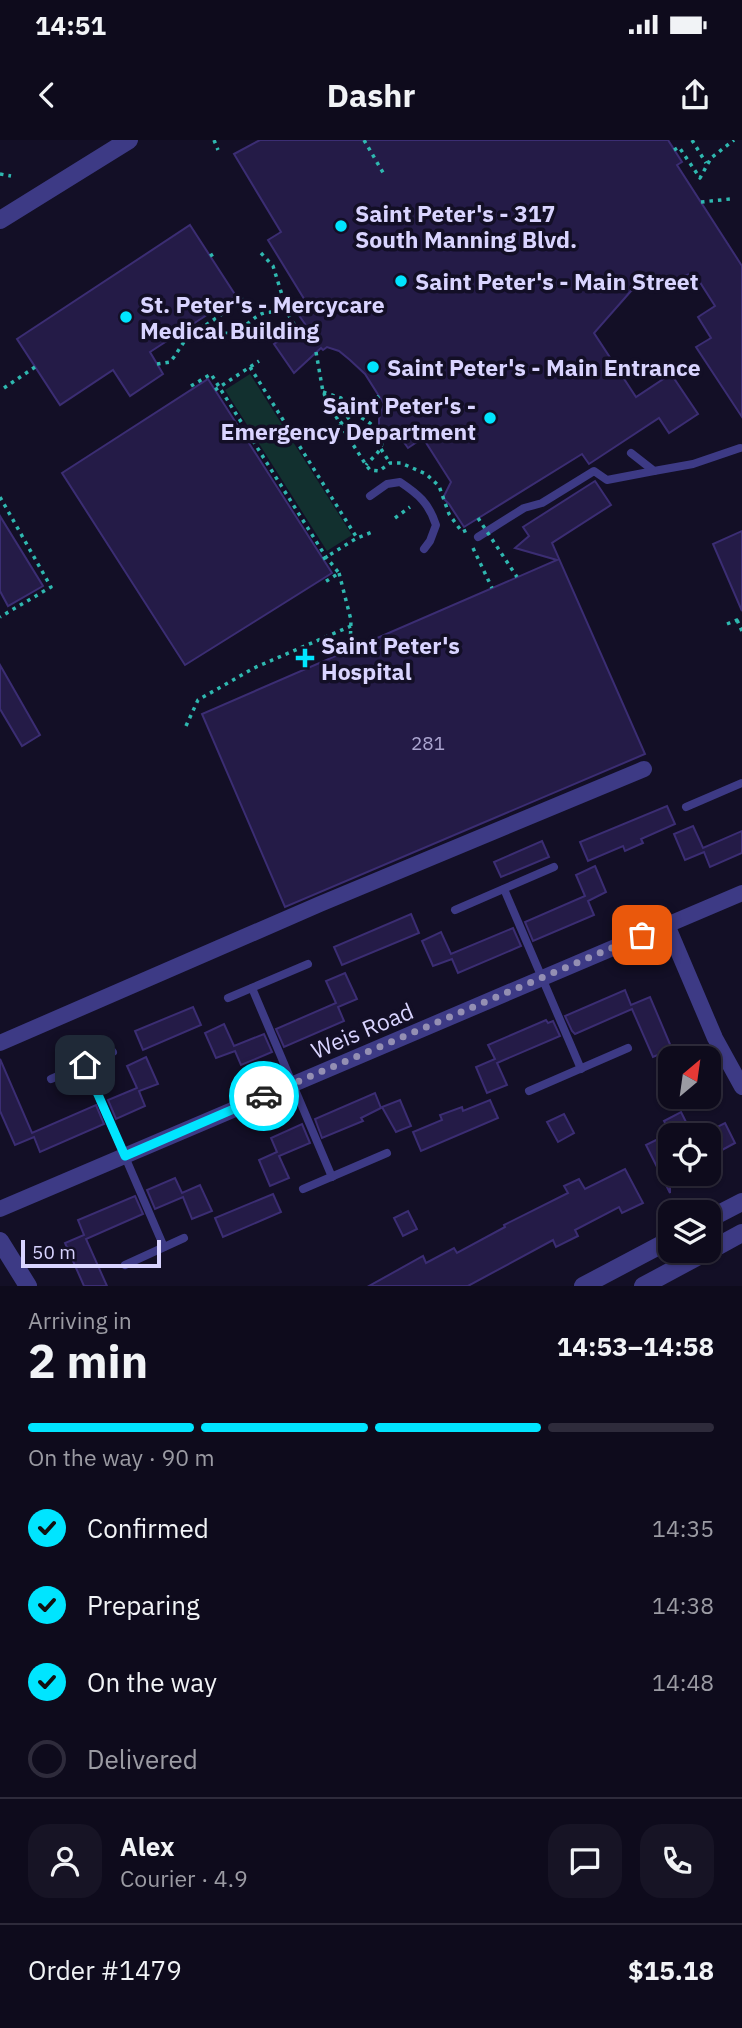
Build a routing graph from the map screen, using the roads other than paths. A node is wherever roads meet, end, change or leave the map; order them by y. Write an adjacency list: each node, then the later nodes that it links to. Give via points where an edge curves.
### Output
1 (129, 140): 2 (street)
2 (0, 220)
3 (740, 449): 5 (lane)
4 (631, 453): 5 (lane)
5 (654, 471): 7 (lane, via 607,480 594,471)
6 (370, 496): 8 (lane, via 387,484 400,482 423,498 436,524)
7 (478, 537)
8 (424, 548)
9 (644, 769): 21 (street)
10 (742, 783): 11 (lane)
11 (686, 807)
12 (554, 867): 13 (lane)
13 (504, 889): 15 (lane); 18 (lane)
14 (742, 893): 16 (street, Weis Road)
15 (455, 910)
16 (667, 925): 18 (street, Weis Road); 28 (street, via 715,1038)
17 (307, 964): 19 (lane)
18 (542, 978): 25 (lane); 27 (street, Weis Road)
19 (252, 988): 20 (lane); 27 (lane)
20 (228, 999)
21 (0, 1042)
22 (628, 1048): 25 (lane)
23 (113, 1052): 24 (lane)
24 (85, 1065): 26 (lane); 31 (lane)
25 (581, 1069): 29 (lane)
26 (51, 1079)
27 (293, 1084): 31 (street, Weis Road); 32 (lane)
28 (742, 1087)
29 (529, 1091)
30 (387, 1153): 32 (lane)
31 (125, 1156): 35 (street, Weis Road); 42 (lane)
32 (332, 1177): 33 (lane)
33 (303, 1189)
34 (742, 1202): 36 (street)
35 (0, 1209)
36 (721, 1213)
37 (742, 1233): 40 (street)
38 (184, 1238): 42 (lane)
39 (0, 1241): 45 (street)
40 (721, 1244)
41 (658, 1246): 48 (street)
42 (164, 1247): 44 (lane)
43 (686, 1263): 49 (street)
44 (125, 1265)
45 (14, 1266): 46 (street); 47 (street)
46 (20, 1286)
47 (29, 1286)
48 (583, 1286)
49 (643, 1286)

